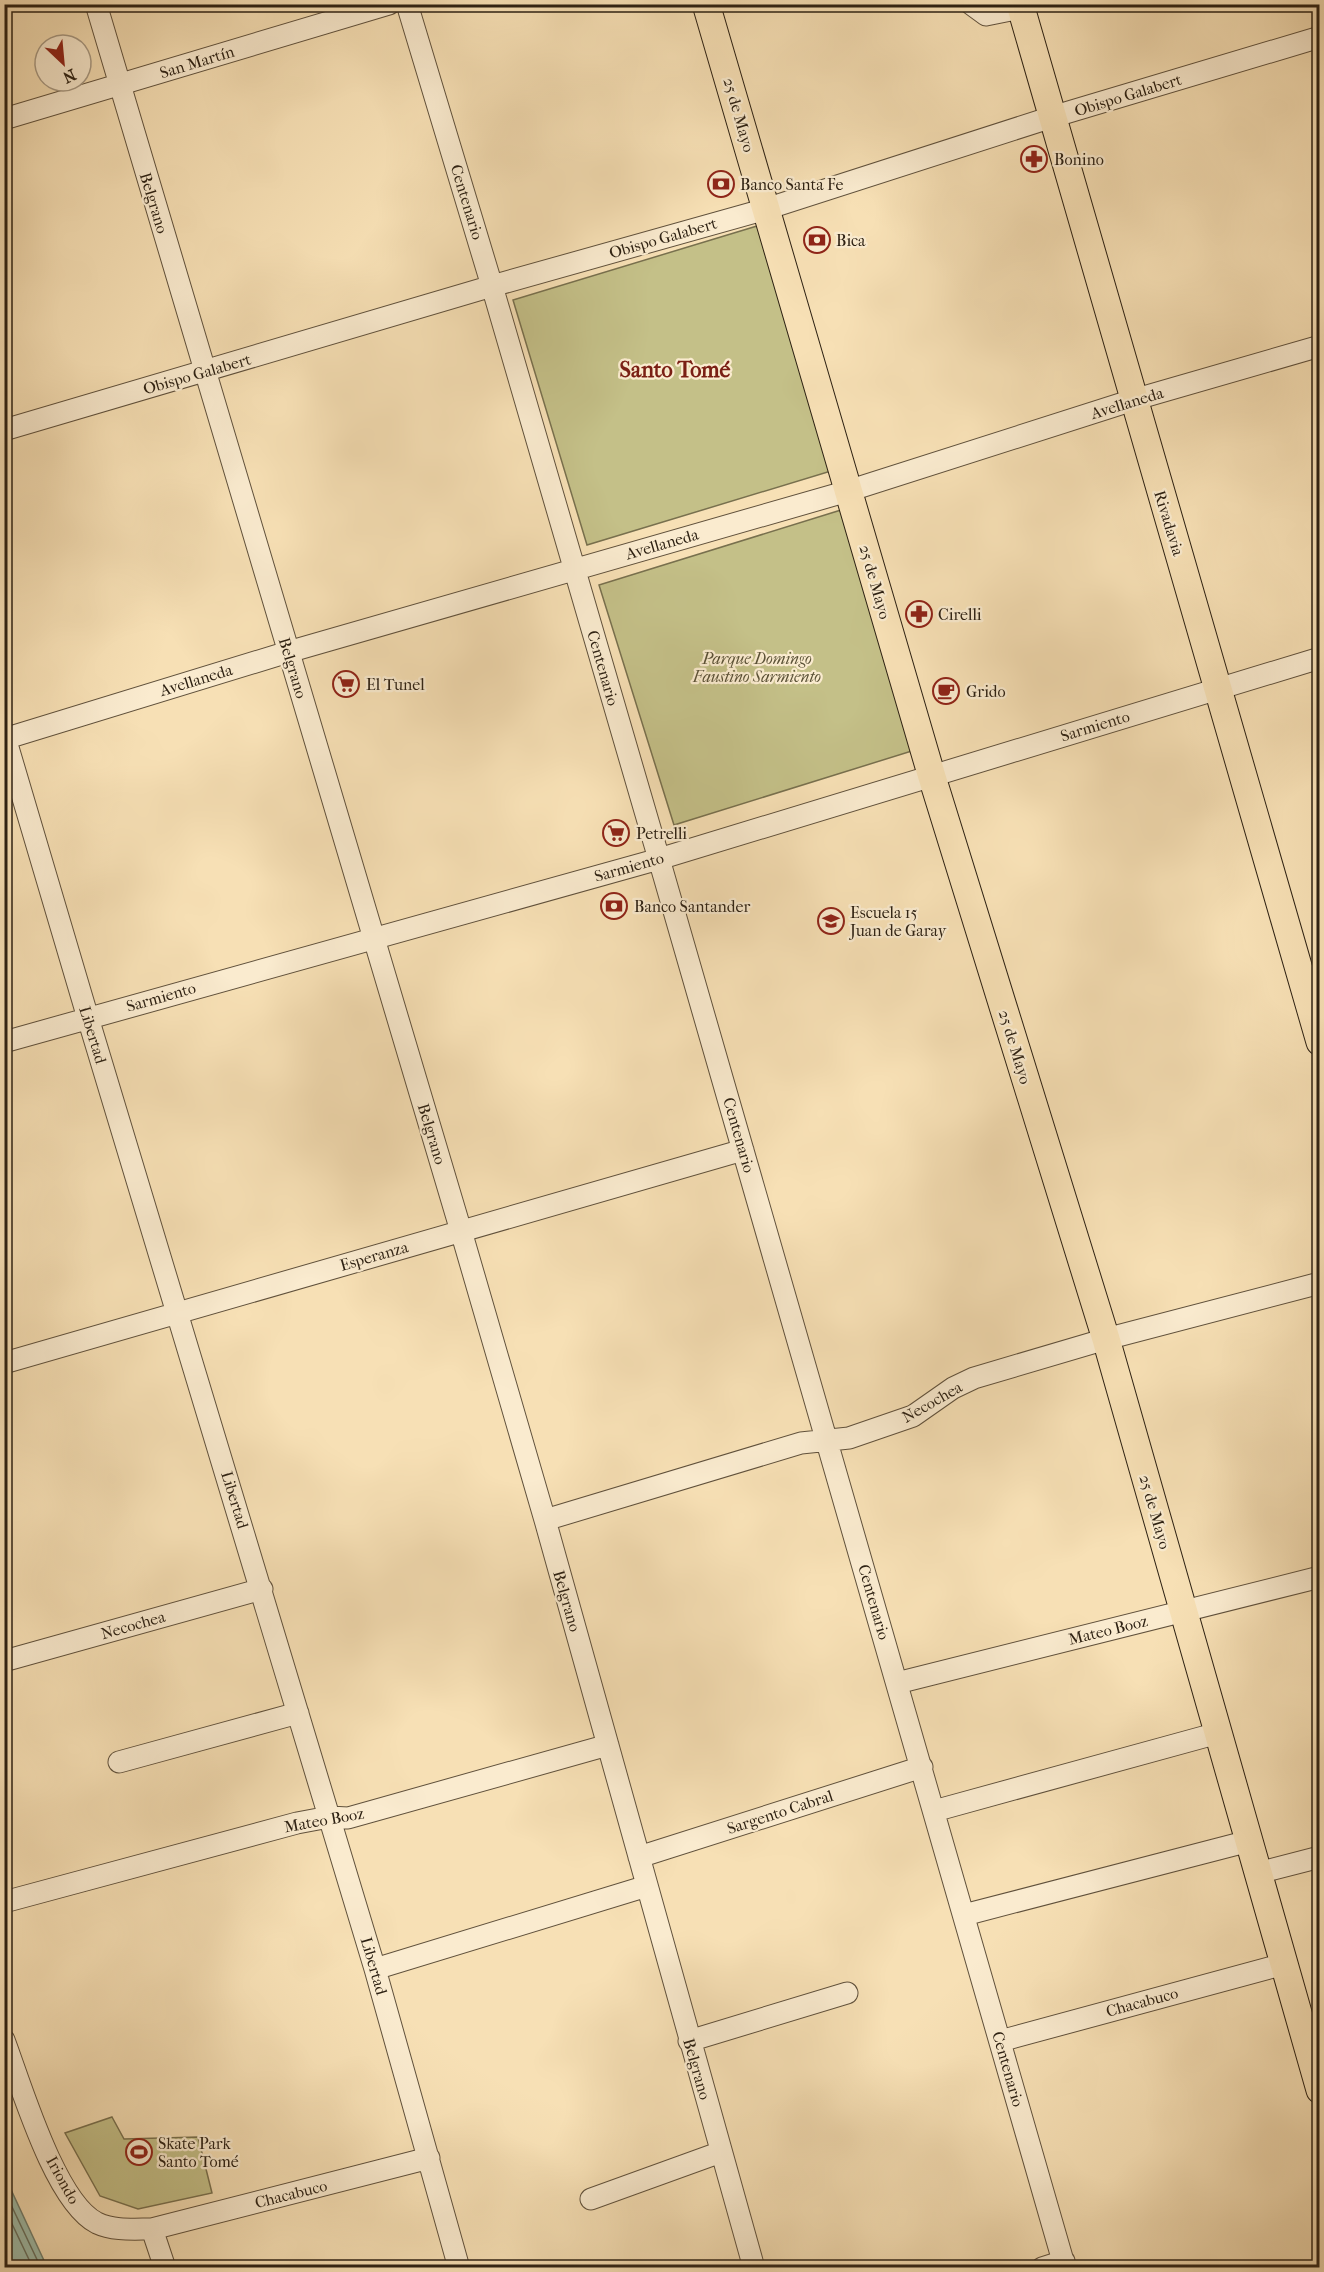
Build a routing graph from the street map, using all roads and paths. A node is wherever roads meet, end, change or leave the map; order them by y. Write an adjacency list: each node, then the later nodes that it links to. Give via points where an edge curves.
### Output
1 (96, 4): 8 (street, Belgrano)
2 (389, 4): 8 (street, San Martín)
3 (407, 4): 12 (street, Centenario)
4 (706, 4): 11 (main road, 25 de Mayo)
5 (971, 4): 6 (street, via 986,15)
6 (1020, 6): 9 (main road, Rivadavia)
7 (1320, 37): 9 (street, Obispo Galabert)
8 (119, 86): 10 (street, San Martín); 14 (street, Belgrano)
9 (1052, 117): 11 (street, Obispo Galabert); 15 (main road, Rivadavia)
10 (4, 120)
11 (766, 209): 12 (street, Obispo Galabert); 17 (main road, 25 de Mayo)
12 (492, 286): 14 (street, Obispo Galabert); 18 (street, Centenario)
13 (1320, 346): 15 (street, Avellaneda)
14 (204, 372): 16 (street, Obispo Galabert); 19 (street, Belgrano)
15 (1133, 400): 17 (street, Avellaneda); 21 (main road, Rivadavia)
16 (4, 430)
17 (848, 491): 18 (street, Avellaneda); 23 (main road, 25 de Mayo)
18 (574, 569): 19 (street, Avellaneda); 24 (street, Centenario)
19 (288, 652): 22 (street, Avellaneda); 25 (street, Belgrano)
20 (1320, 658): 21 (street, Sarmiento)
21 (1218, 688): 23 (street, Sarmiento); 28 (main road, Rivadavia)
22 (5, 737): 26 (street, Libertad)
23 (932, 777): 24 (street, Sarmiento); 33 (main road, 25 de Mayo)
24 (659, 859): 25 (street, Sarmiento); 29 (street, Centenario)
25 (373, 937): 26 (street, Sarmiento); 30 (street, Belgrano)
26 (88, 1018): 27 (street, Sarmiento); 32 (street, Libertad)
27 (4, 1042)
28 (1320, 1042)
29 (743, 1150): 30 (street, Esperanza); 35 (street, Centenario)
30 (461, 1231): 32 (street, Esperanza); 36 (street, Belgrano)
31 (1320, 1283): 33 (street, Necochea)
32 (178, 1313): 34 (street, Esperanza); 38 (street, Libertad)
33 (1106, 1339): 35 (street, Necochea, via 974,1378 913,1416 849,1438); 39 (main road, 25 de Mayo)
34 (4, 1363)
35 (827, 1440): 36 (street, Necochea, via 801,1443); 41 (street, Centenario)
36 (545, 1520): 44 (street, Belgrano)
37 (1320, 1576): 39 (street, Mateo Booz)
38 (262, 1589): 40 (street, Necochea); 42 (street, Libertad)
39 (1184, 1611): 41 (street, Mateo Booz); 43 (main road, 25 de Mayo)
40 (4, 1660)
41 (897, 1683): 46 (street, Centenario)
42 (298, 1713): 45 (street); 48 (street, Libertad)
43 (1218, 1733): 47 (street); 49 (main road, 25 de Mayo)
44 (608, 1745): 48 (street, Mateo Booz, via 348,1818); 50 (street, Belgrano)
45 (119, 1762)
46 (922, 1767): 47 (street, Centenario); 50 (street, Sargento Cabral)
47 (934, 1810): 55 (street, Centenario)
48 (329, 1817): 54 (street, Mateo Booz); 57 (street, Libertad)
49 (1249, 1841): 52 (main road, 25 de Mayo); 55 (street)
50 (639, 1857): 53 (street, Belgrano)
51 (1320, 1857): 52 (street)
52 (1258, 1873): 56 (main road, 25 de Mayo)
53 (647, 1886): 57 (street); 60 (street, Belgrano)
54 (4, 1902)
55 (964, 1915): 61 (street, Centenario)
56 (1284, 1964): 61 (street, Chacabuco); 62 (main road, 25 de Mayo)
57 (375, 1969): 64 (street, Libertad)
58 (847, 1993): 60 (street)
59 (4, 2040): 66 (street, Iriondo, via 69,2197 97,2223 112,2228)
60 (689, 2041): 63 (street, Belgrano)
61 (1000, 2041): 67 (street, Centenario)
62 (1317, 2074)
63 (721, 2152): 65 (street); 70 (street, Belgrano)
64 (429, 2158): 66 (street, Chacabuco); 69 (street, Libertad)
65 (591, 2199)
66 (152, 2229): 68 (street)
67 (1064, 2264): 71 (street)
68 (165, 2268)
69 (459, 2268)
70 (754, 2268)
71 (1042, 2268)

